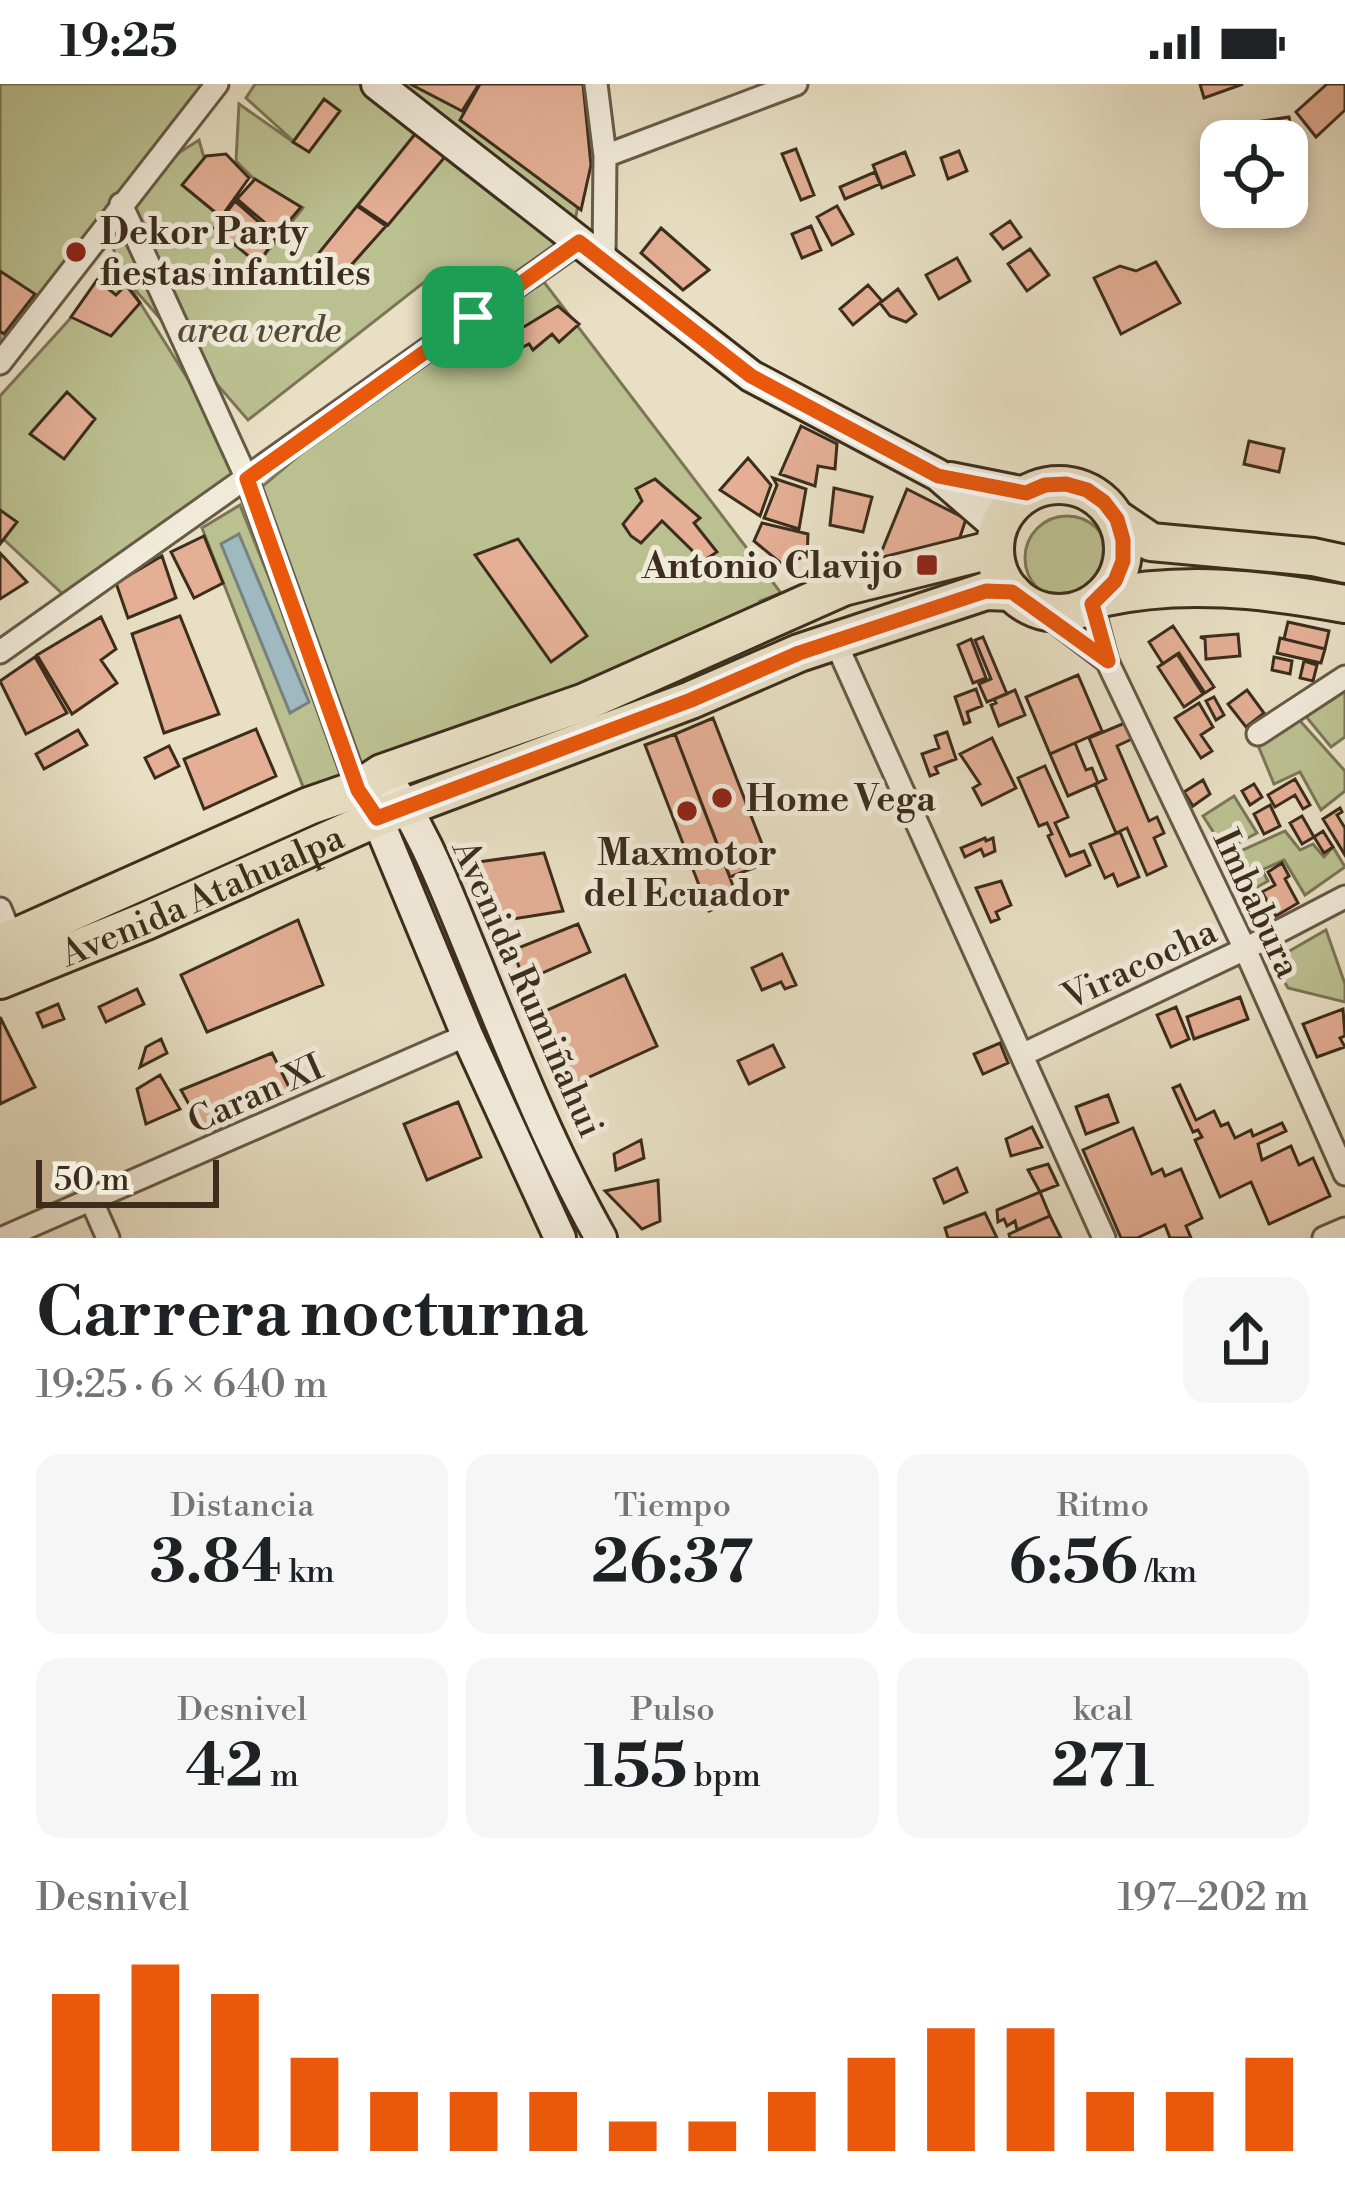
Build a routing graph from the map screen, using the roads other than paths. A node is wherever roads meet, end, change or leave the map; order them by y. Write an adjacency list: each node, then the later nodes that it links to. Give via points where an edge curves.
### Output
1 (217, 84): 6 (street)
2 (377, 84): 7 (main road)
3 (596, 84): 5 (street)
4 (796, 84): 5 (street)
5 (605, 156): 8 (street)
6 (121, 204): 9 (street); 11 (street)
7 (579, 242): 8 (main road); 11 (street)
8 (604, 261): 10 (main road, via 751,376)
9 (0, 363)
10 (938, 476): 12 (main road); 14 (main road)
11 (247, 479): 21 (street); 25 (street)
12 (1026, 493): 13 (main road, via 1045,485 1087,490); 14 (main road)
13 (1117, 519): 15 (main road, via 1151,542); 17 (main road, via 1123,561)
14 (997, 538): 16 (main road); 25 (main road, Avenida Atahualpa, via 843,587)
15 (1345, 564)
16 (1012, 592): 19 (main road); 20 (main road, Avenida Atahualpa, via 986,591)
17 (1096, 601): 18 (main road, via 1192,586); 19 (main road); 22 (street, Imbabura)
18 (1345, 604)
19 (1043, 612): 22 (street, Imbabura)
20 (835, 641): 25 (main road, Avenida Atahualpa); 31 (street)
21 (0, 652)
22 (1108, 661): 28 (street, Imbabura)
23 (1345, 677): 24 (street)
24 (1258, 734)
25 (381, 797): 27 (main road, Avenida Atahualpa, via 309,806); 29 (main road, Avenida Atahualpa, via 146,921); 30 (main road, Avenida Rumiñahui); 35 (main road, Avenida Rumiñahui)
26 (1345, 897): 28 (street, Viracocha)
27 (4, 930)
28 (1245, 949): 31 (street, Viracocha); 32 (street, Imbabura)
29 (0, 980)
30 (467, 1035): 33 (street, Caran XI); 38 (main road, Avenida Rumiñahui)
31 (1024, 1054): 39 (street)
32 (1345, 1174)
33 (92, 1202): 36 (street, Caran XI); 37 (street)
34 (1345, 1229): 40 (street)
35 (591, 1235)
36 (3, 1238)
37 (108, 1238)
38 (560, 1238)
39 (1104, 1238)
40 (1324, 1238)

